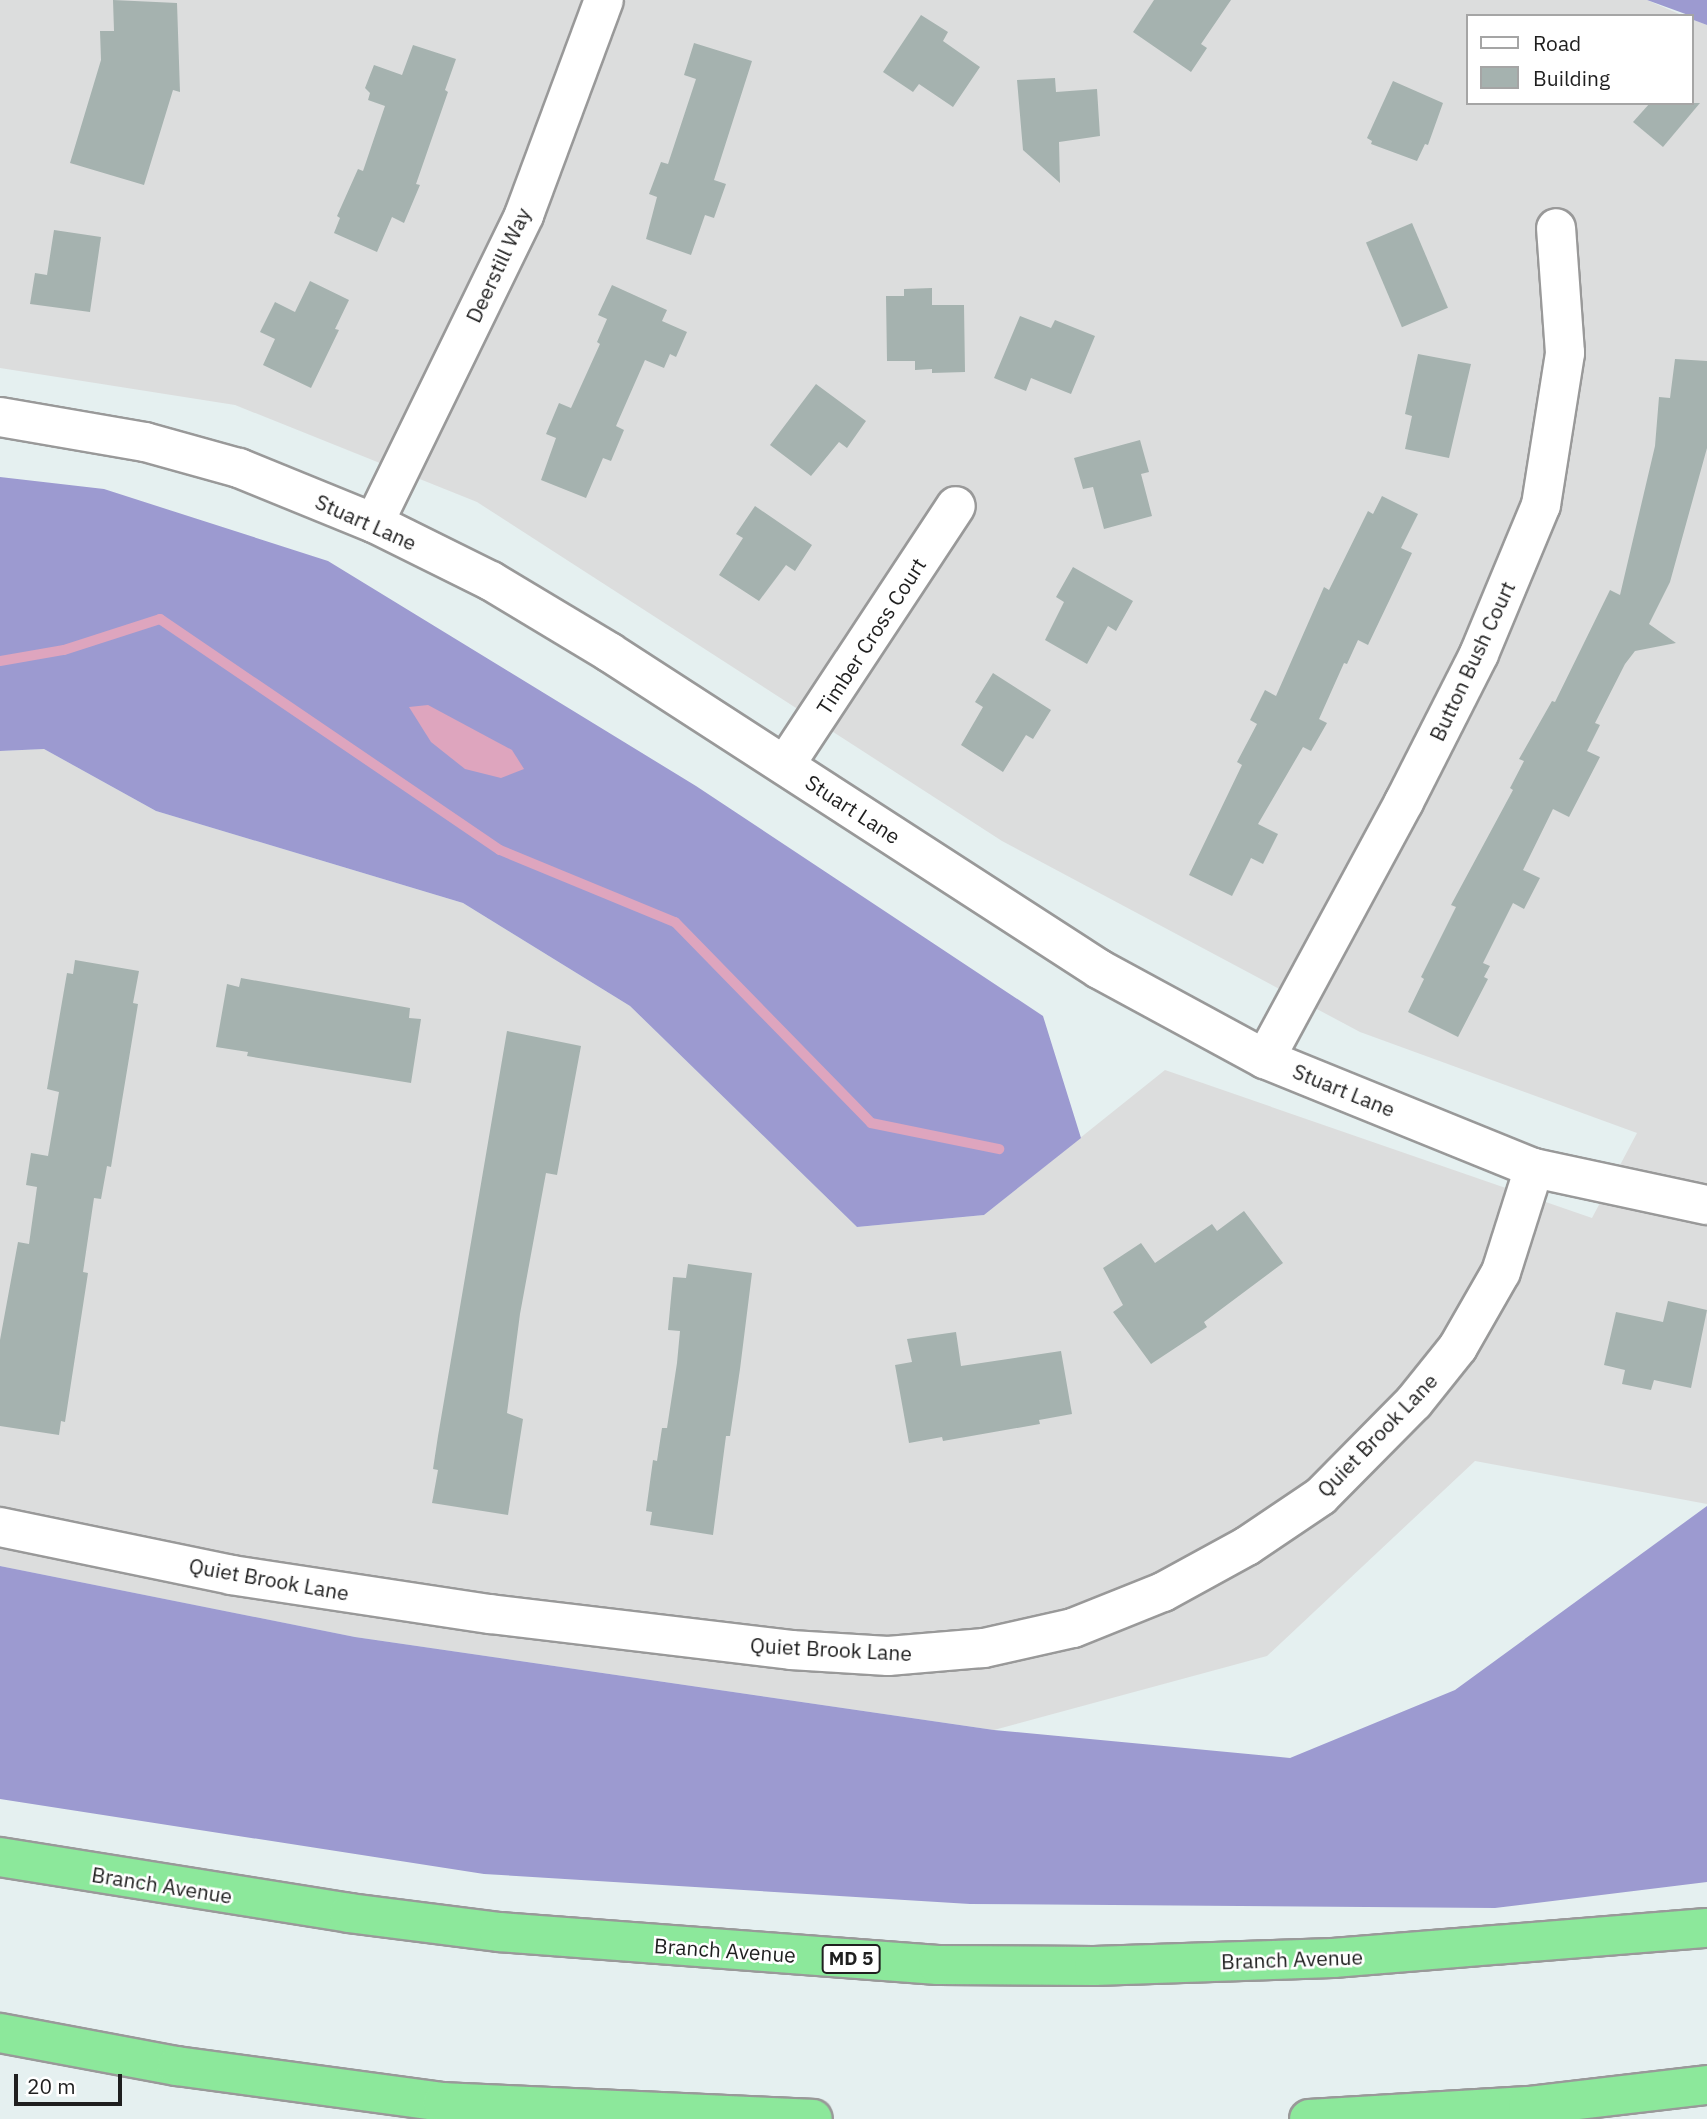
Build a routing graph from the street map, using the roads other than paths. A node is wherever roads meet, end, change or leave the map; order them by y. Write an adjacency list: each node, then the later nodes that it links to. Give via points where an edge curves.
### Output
1 (604, 0): 5 (street, Deerstill Way, via 524,215)
2 (1556, 228): 7 (street, Button Bush Court, via 1565,353 1541,505 1473,666)
3 (0, 417): 5 (street, Stuart Lane, via 145,442 226,464)
4 (956, 506): 6 (street, Timber Cross Court)
5 (374, 523): 6 (street, Stuart Lane, via 491,580)
6 (785, 765): 7 (street, Stuart Lane, via 1099,969)
7 (1265, 1059): 8 (street, Stuart Lane)
8 (1534, 1168): 9 (street, Stuart Lane); 10 (street, Quiet Brook Lane, via 1501,1272 1458,1347 1414,1402 1321,1496 1247,1546 1163,1592 1073,1628 984,1648 888,1656 791,1650 490,1615 231,1575)
9 (1707, 1205)
10 (0, 1527)
11 (0, 1857): 12 (highway, Branch Avenue / MD 5, via 254,1899 499,1932 938,1965 1094,1966 1333,1958)
12 (1707, 1928)
13 (0, 2033): 15 (highway, via 177,2066 443,2102)
14 (1707, 2085): 16 (highway, via 1528,2106)
15 (813, 2119)
16 (1309, 2119)

